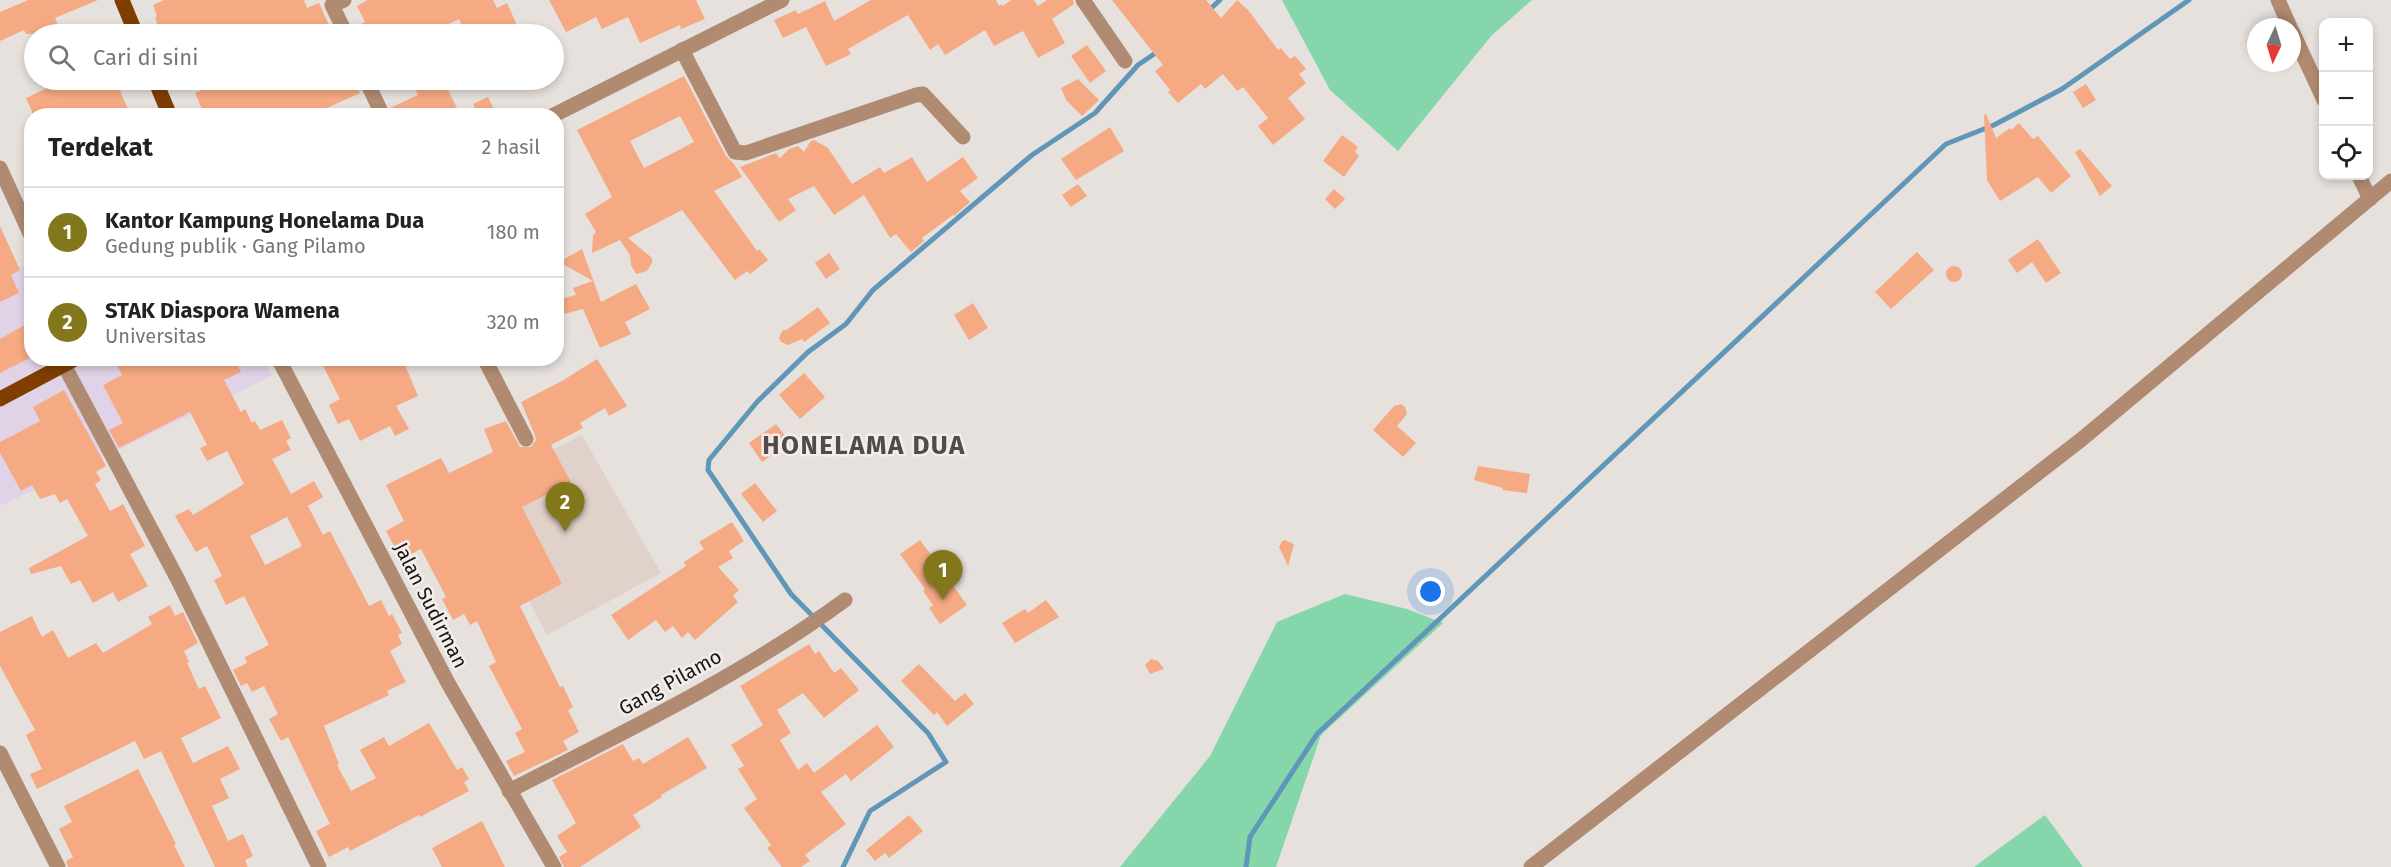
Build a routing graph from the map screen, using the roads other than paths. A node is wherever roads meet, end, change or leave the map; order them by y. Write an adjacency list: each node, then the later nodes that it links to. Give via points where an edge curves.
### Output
1 (122, 0): 7 (main road)
2 (344, 0): 8 (street, via 333,5)
3 (782, 0): 9 (street)
4 (1083, 0): 11 (street)
5 (2278, 0): 6 (street)
6 (2286, 18)
7 (132, 24)
8 (342, 24)
9 (682, 50): 17 (street); 18 (street, via 735,152 746,153 916,94 923,94)
10 (2301, 51): 12 (street)
11 (1125, 61)
12 (2319, 89)
13 (159, 90): 15 (main road)
14 (371, 90): 16 (street)
15 (167, 108)
16 (379, 108)
17 (564, 110)
18 (963, 137)
19 (0, 168): 23 (street)
20 (2361, 180): 22 (street)
21 (2391, 181): 22 (street)
22 (2370, 199): 36 (street, via 2082,439)
23 (24, 220)
24 (63, 366): 28 (main road)
25 (73, 366): 34 (street)
26 (282, 366): 32 (street, Jalan Sudirman)
27 (488, 366): 29 (street)
28 (0, 399)
29 (526, 439)
30 (845, 600): 32 (street, Gang Pilamo, via 678,704)
31 (0, 753): 33 (street)
32 (509, 791): 35 (street, Jalan Sudirman)
33 (58, 867)
34 (319, 867)
35 (554, 867)
36 (1531, 867)

